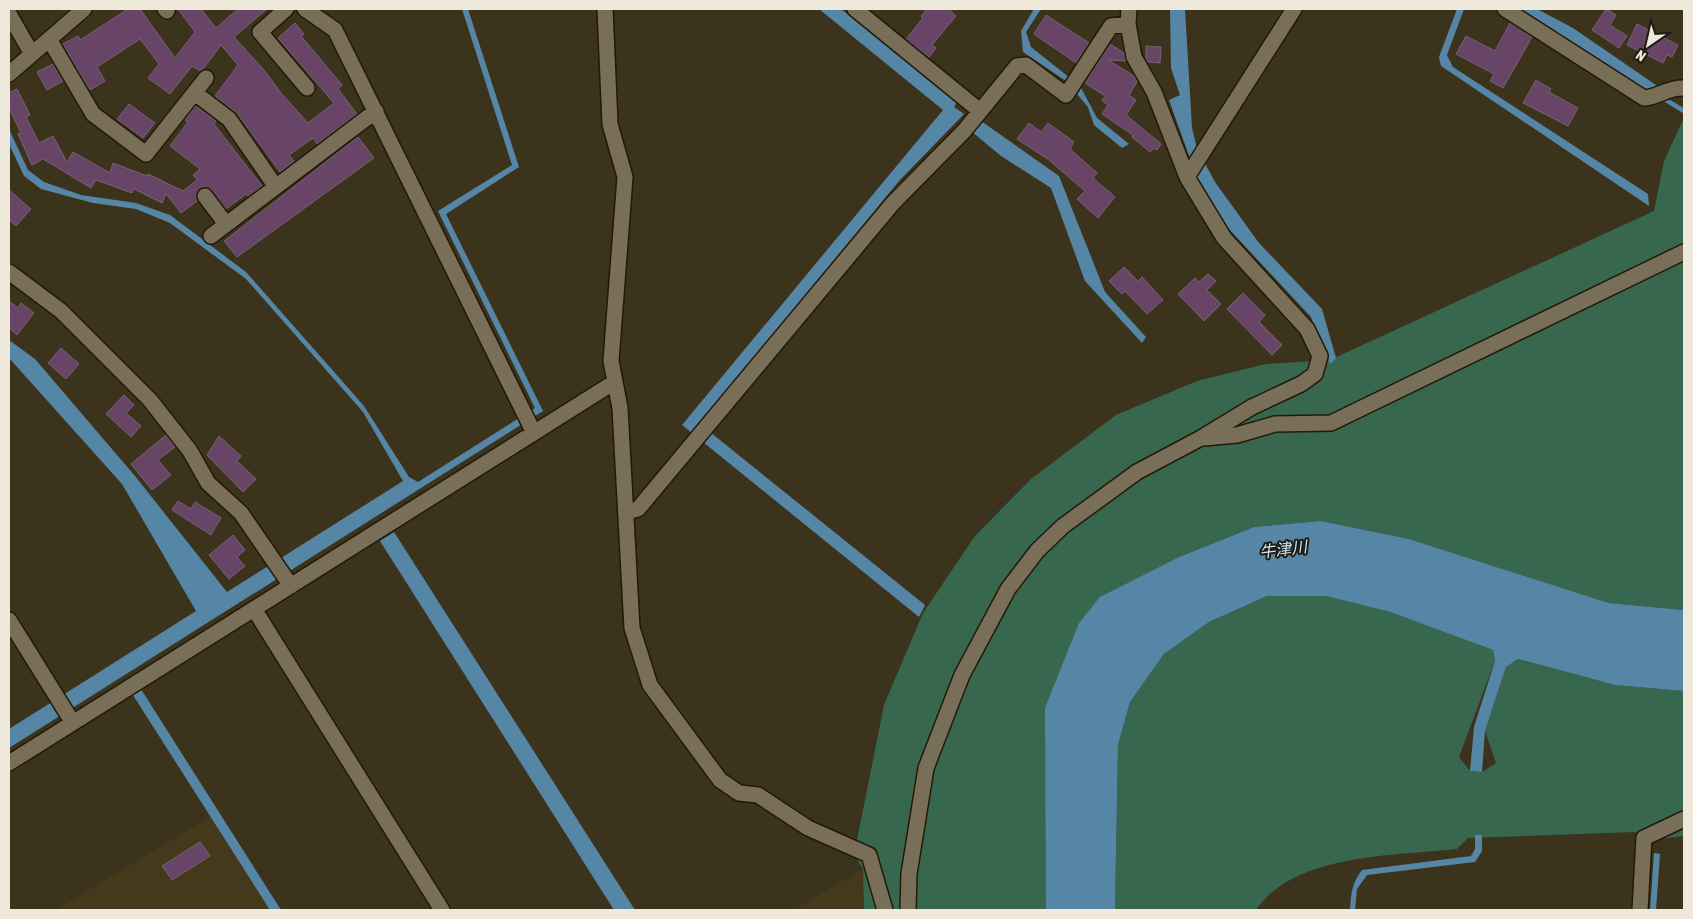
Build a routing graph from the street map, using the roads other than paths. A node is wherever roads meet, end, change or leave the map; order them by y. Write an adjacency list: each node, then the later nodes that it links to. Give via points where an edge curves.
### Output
1 (286, 9): 15 (street, via 260,32)
2 (305, 9): 18 (street, via 335,30)
3 (605, 9): 27 (street, via 610,124 625,177 611,361)
4 (855, 9): 19 (street)
5 (1129, 9): 10 (street)
6 (1294, 9): 20 (street)
7 (1505, 9): 16 (street, via 1644,98)
8 (80, 10): 11 (street)
9 (9, 14): 12 (street)
10 (1128, 24): 19 (street, via 1111,26 1066,95 1026,65 1017,66); 20 (street, via 1134,57 1154,92)
11 (49, 39): 12 (street); 17 (street, via 93,114 146,154)
12 (32, 54): 13 (street)
13 (9, 74)
14 (206, 78): 17 (street)
15 (307, 88)
16 (1684, 88)
17 (195, 93): 21 (street, via 229,119)
18 (376, 111): 21 (street); 28 (street)
19 (980, 111): 30 (street, via 893,203 638,509)
20 (1187, 176): 29 (street, via 1224,238 1307,328 1320,356 1315,374 1301,384 1252,407)
21 (276, 187): 23 (street)
22 (205, 196): 23 (street)
23 (226, 224): 24 (street)
24 (210, 236)
25 (1684, 252): 29 (street, via 1331,423 1275,424 1237,435)
26 (9, 272): 31 (street, via 61,311 150,400 190,451 208,482 241,513)
27 (613, 383): 28 (street); 30 (street, via 620,408)
28 (529, 423): 31 (street)
29 (1201, 438): 39 (street, via 1136,472 1063,526 1037,551 1008,589 962,675 926,768 910,874)
30 (626, 512): 38 (street, via 632,628 650,684 720,780 740,793 758,795 808,828 868,855)
31 (291, 586): 32 (street)
32 (254, 609): 34 (street); 37 (street)
33 (9, 620): 34 (street)
34 (73, 722): 35 (street)
35 (9, 763)
36 (1684, 819): 40 (street, via 1644,838)
37 (442, 910)
38 (885, 910)
39 (908, 910)
40 (1640, 910)

